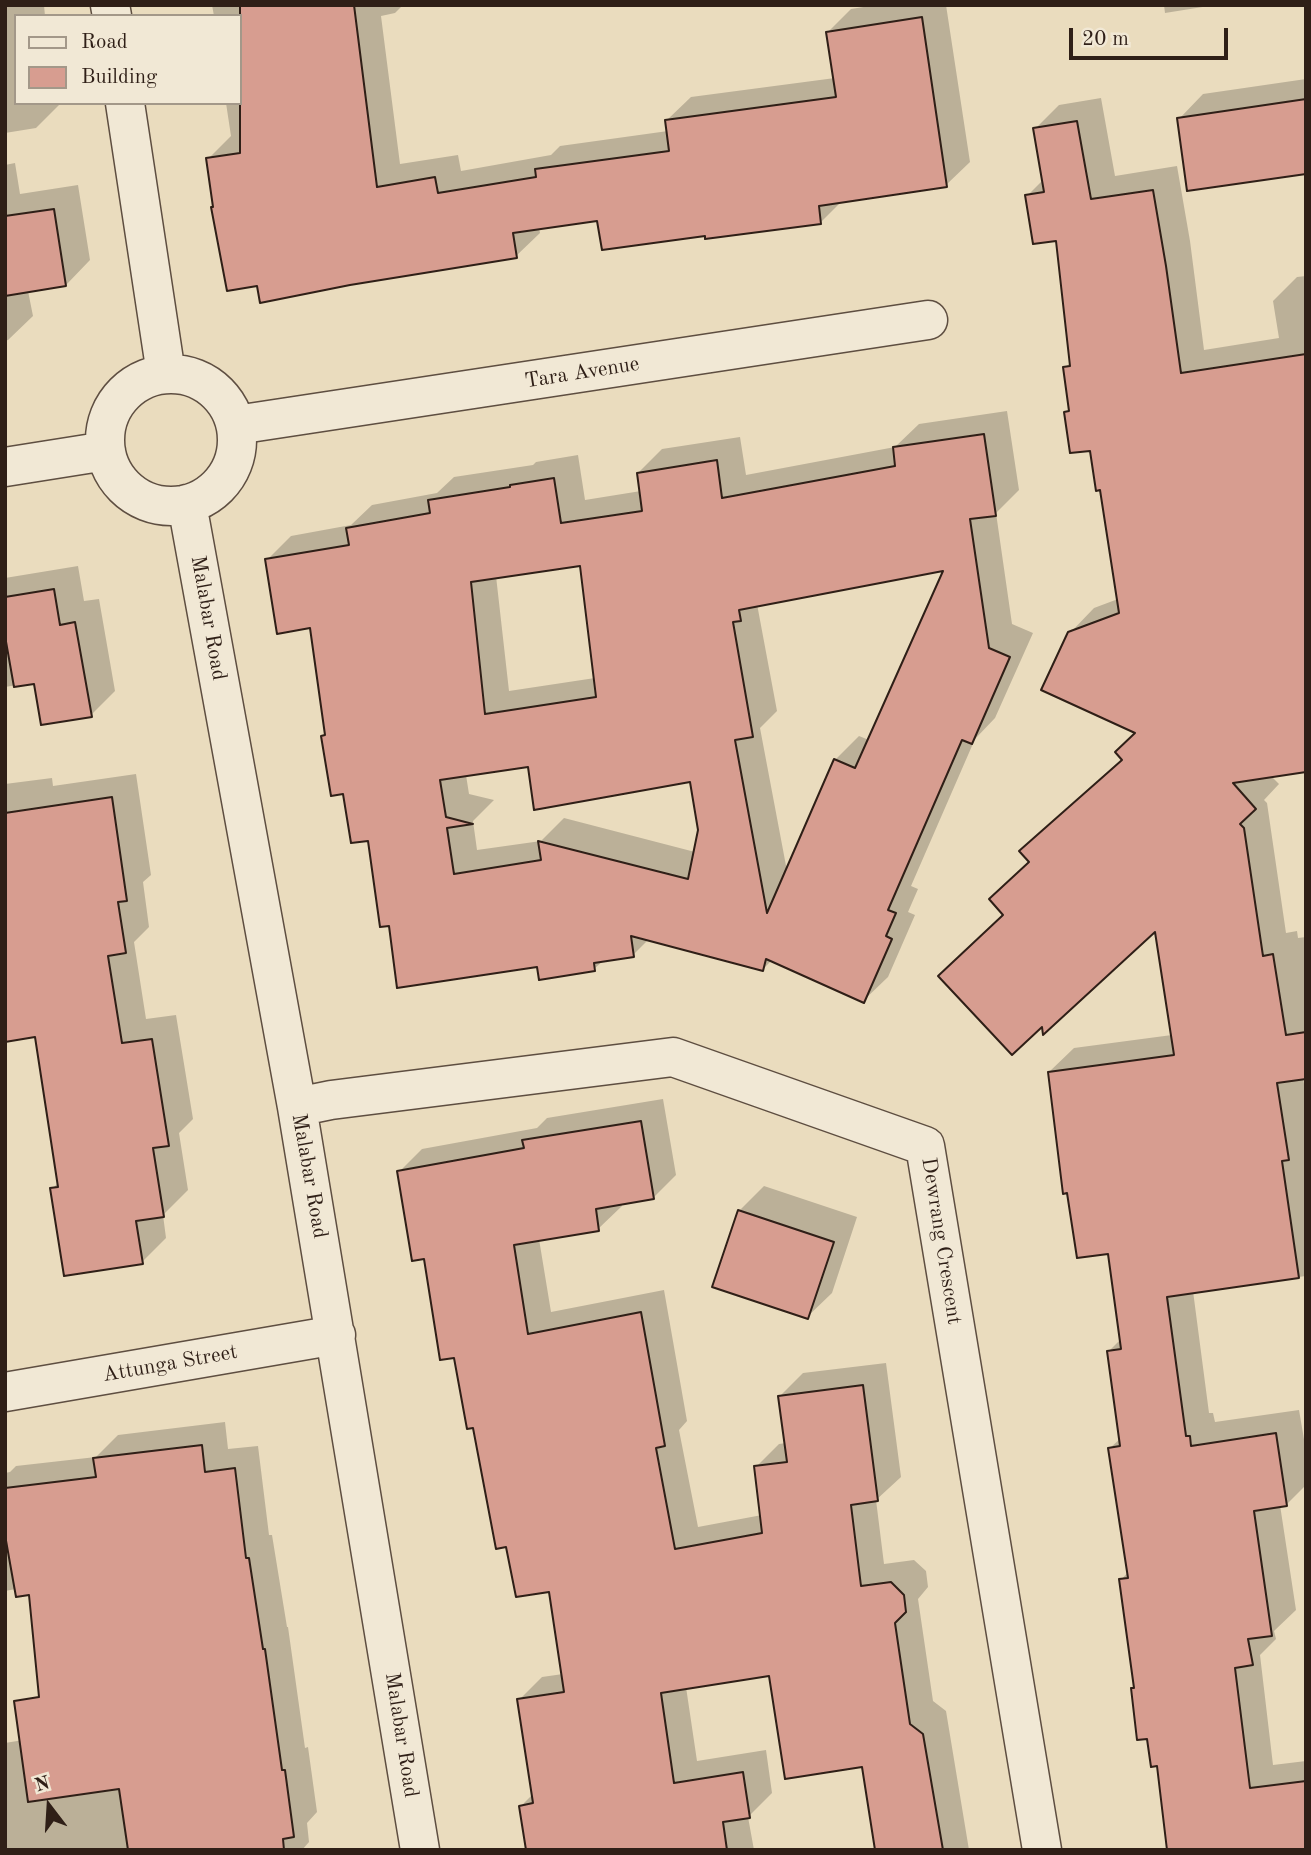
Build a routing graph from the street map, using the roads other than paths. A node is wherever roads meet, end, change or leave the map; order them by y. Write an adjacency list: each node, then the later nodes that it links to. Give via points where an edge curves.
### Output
1 (125, 105): 3 (street)
2 (928, 320): 4 (street, Tara Avenue)
3 (166, 374): 4 (street, via 190,377 211,387 226,403); 5 (street, via 137,383 120,398 106,428)
4 (236, 425): 7 (street, via 237,448 225,479 209,495)
5 (106, 451): 6 (street); 7 (street, via 114,474 129,491 149,503)
6 (5, 467)
7 (187, 504): 8 (street, Malabar Road)
8 (297, 1107): 9 (street, Malabar Road); 12 (street, Dewrang Crescent, via 673,1057 925,1146)
9 (335, 1335): 10 (street, Attunga Street); 11 (street, Malabar Road)
10 (5, 1392)
11 (420, 1850)
12 (1042, 1850)

